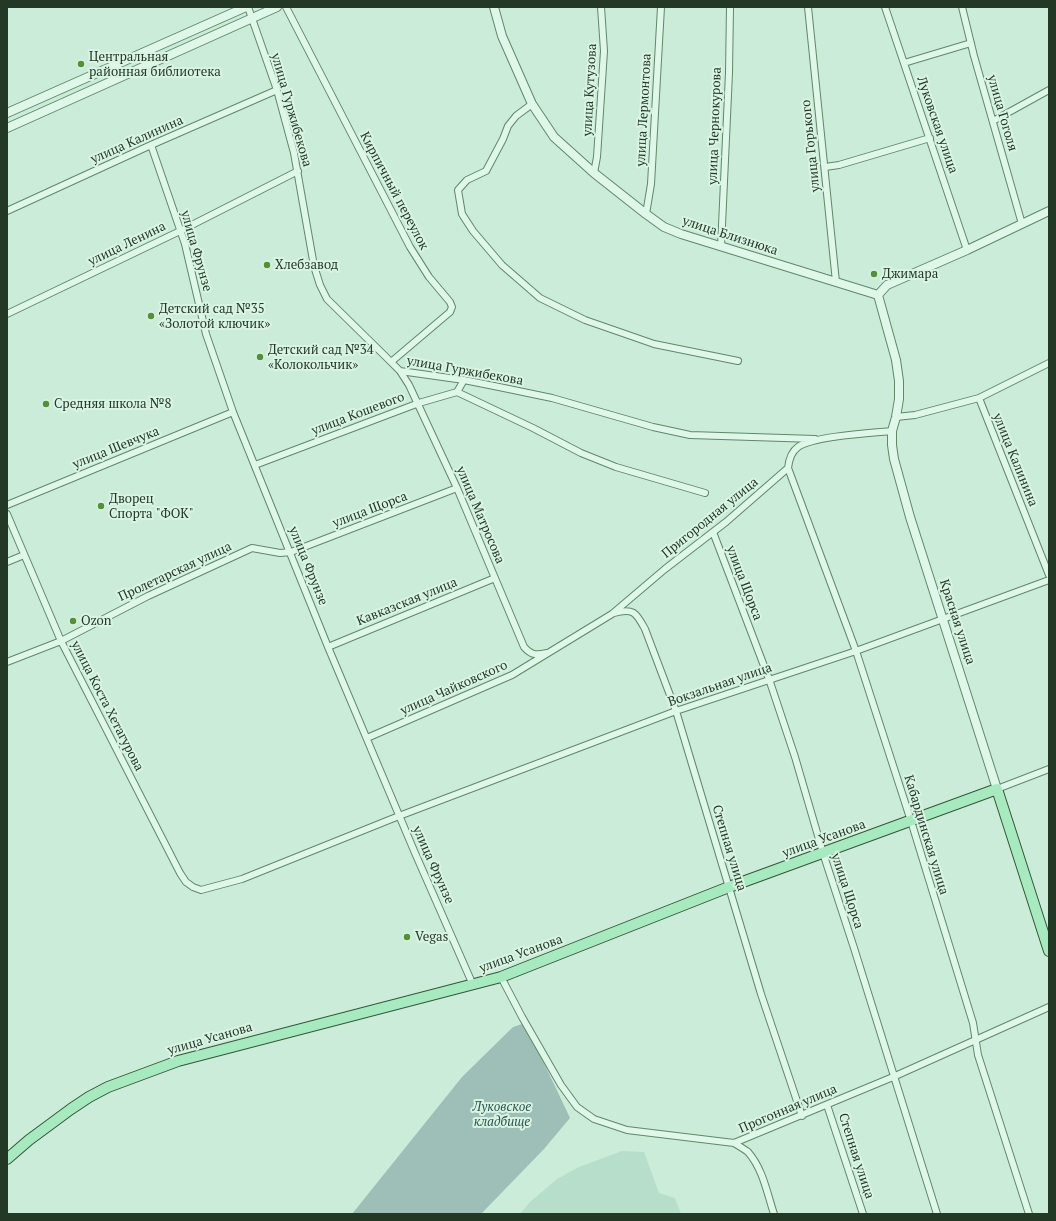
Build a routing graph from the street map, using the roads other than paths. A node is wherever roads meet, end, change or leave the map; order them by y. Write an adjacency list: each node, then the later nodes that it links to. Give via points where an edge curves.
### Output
1 (247, 7): 11 (street, улица Гуржибекова); 17 (street)
2 (277, 7): 11 (street)
3 (286, 7): 36 (street, Кирпичный переулок, via 410,247 452,307 450,312)
4 (494, 7): 16 (street, улица Близнюка, via 502,36)
5 (601, 7): 24 (street, улица Кутузова, via 604,51)
6 (661, 7): 27 (street, улица Лермонтова)
7 (730, 7): 30 (street, улица Чернокурова)
8 (808, 7): 22 (street, улица Горького)
9 (885, 7): 13 (street, Луковская улица)
10 (963, 7): 12 (street, улица Гоголя)
11 (252, 19): 14 (street, улица Гуржибекова); 19 (street)
12 (971, 43): 13 (street); 18 (street, улица Гоголя)
13 (904, 63): 20 (street, Луковская улица)
14 (277, 90): 21 (street, улица Калинина); 23 (street, улица Гуржибекова)
15 (1049, 90): 18 (street)
16 (532, 104): 24 (street, улица Близнюка, via 554,137); 35 (street, via 508,126 486,171 467,180 458,190 462,214 473,231 502,265 540,298 585,320 654,344)
17 (7, 113)
18 (993, 121): 28 (street, улица Гоголя)
19 (7, 128)
20 (930, 138): 22 (street); 31 (street, Луковская улица)
21 (151, 145): 25 (street, улица Калинина); 29 (street, улица Фрунзе)
22 (825, 167): 32 (street, улица Горького)
23 (298, 172): 29 (street, улица Ленина); 36 (street, улица Гуржибекова, via 314,266 320,285 327,299)
24 (594, 173): 27 (street, улица Близнюка)
25 (7, 211)
26 (1049, 211): 28 (street)
27 (646, 214): 30 (street, улица Близнюка, via 681,234)
28 (1022, 224): 31 (street)
29 (180, 231): 34 (street, улица Ленина); 43 (street, улица Фрунзе, via 206,334)
30 (721, 246): 32 (street, улица Близнюка)
31 (967, 250): 33 (street, via 887,285)
32 (836, 282): 33 (street, улица Близнюка)
33 (878, 295): 44 (street, Красная улица, via 896,360 899,399)
34 (7, 314)
35 (738, 361)
36 (391, 362): 38 (street, улица Гуржибекова)
37 (1049, 363): 41 (street)
38 (400, 372): 39 (street, улица Гуржибекова); 42 (street, улица Матросова)
39 (464, 380): 40 (street); 46 (street, улица Гуржибекова, via 552,398 690,435)
40 (457, 392): 42 (street, улица Кошевого); 50 (street, улица Гуржибекова, via 616,467)
41 (979, 398): 44 (street, via 915,415); 57 (street, улица Калинина)
42 (419, 403): 47 (street, улица Кошевого); 49 (street, улица Матросова)
43 (233, 412): 47 (street, улица Фрунзе); 51 (street, улица Шевчука)
44 (896, 417): 45 (street, Красная улица)
45 (892, 431): 46 (street, Пригородная улица); 61 (street, Красная улица, via 898,478)
46 (820, 440): 48 (street, Пригородная улица, via 800,446 792,452)
47 (255, 465): 54 (street, улица Фрунзе)
48 (788, 468): 53 (street, Пригородная улица); 64 (street, Кабардинская улица)
49 (457, 488): 54 (street, улица Щорса); 58 (street, улица Матросова)
50 (705, 493)
51 (7, 505)
52 (7, 514): 55 (street, улица Коста Хетагурова)
53 (713, 532): 60 (street, Пригородная улица); 67 (street, улица Щорса)
54 (291, 552): 62 (street, Пролетарская улица, via 280,553 252,548 148,596); 63 (street, улица Фрунзе)
55 (24, 555): 56 (street); 62 (street, улица Коста Хетагурова)
56 (7, 562)
57 (1049, 575)
58 (495, 578): 63 (street, Кавказская улица); 65 (street, улица Матросова, via 524,647 537,655)
59 (1049, 580): 61 (street, Вокзальная улица)
60 (612, 614): 65 (street, Пригородная улица); 68 (street, Степная улица, via 624,610 632,611 639,617)
61 (943, 619): 64 (street, Вокзальная улица); 71 (street, Красная улица)
62 (61, 641): 66 (street, Пролетарская улица); 75 (street, улица Коста Хетагурова)
63 (328, 647): 69 (street, улица Фрунзе)
64 (856, 651): 67 (street, Вокзальная улица); 73 (street, Кабардинская улица)
65 (547, 653): 69 (street, улица Чайковского, via 512,676)
66 (7, 662)
67 (769, 679): 68 (street, Вокзальная улица); 74 (street, улица Щорса)
68 (676, 711): 72 (street, Вокзальная улица); 76 (street, Степная улица)
69 (366, 738): 72 (street, улица Фрунзе)
70 (1049, 768): 71 (street, улица Усанова)
71 (997, 790): 73 (main road, улица Усанова); 77 (main road, Красная улица)
72 (399, 816): 75 (street, Вокзальная улица, via 242,879 201,890); 79 (street, улица Фрунзе)
73 (911, 822): 74 (main road, улица Усанова); 81 (street, Кабардинская улица)
74 (823, 853): 76 (main road, улица Усанова); 82 (street, улица Щорса)
75 (186, 882)
76 (729, 887): 78 (main road, улица Усанова); 84 (street, Степная улица, via 761,994)
77 (1049, 951)
78 (501, 977): 79 (main road, улица Усанова); 85 (street, Прогонная улица, via 561,1085 577,1106 594,1119 627,1130)
79 (473, 985): 86 (main road, улица Усанова, via 178,1061 108,1087 65,1113)
80 (1049, 1006): 81 (street, Прогонная улица)
81 (976, 1040): 82 (street, Прогонная улица); 90 (street, Кабардинская улица, via 978,1055)
82 (893, 1077): 83 (street, Прогонная улица); 89 (street, улица Щорса)
83 (827, 1105): 84 (street, Прогонная улица); 88 (street, Степная улица)
84 (802, 1116): 85 (street, Прогонная улица)
85 (734, 1143): 87 (street, via 747,1151 756,1164)
86 (7, 1159)
87 (774, 1214)
88 (863, 1214)
89 (936, 1214)
90 (1029, 1214)

